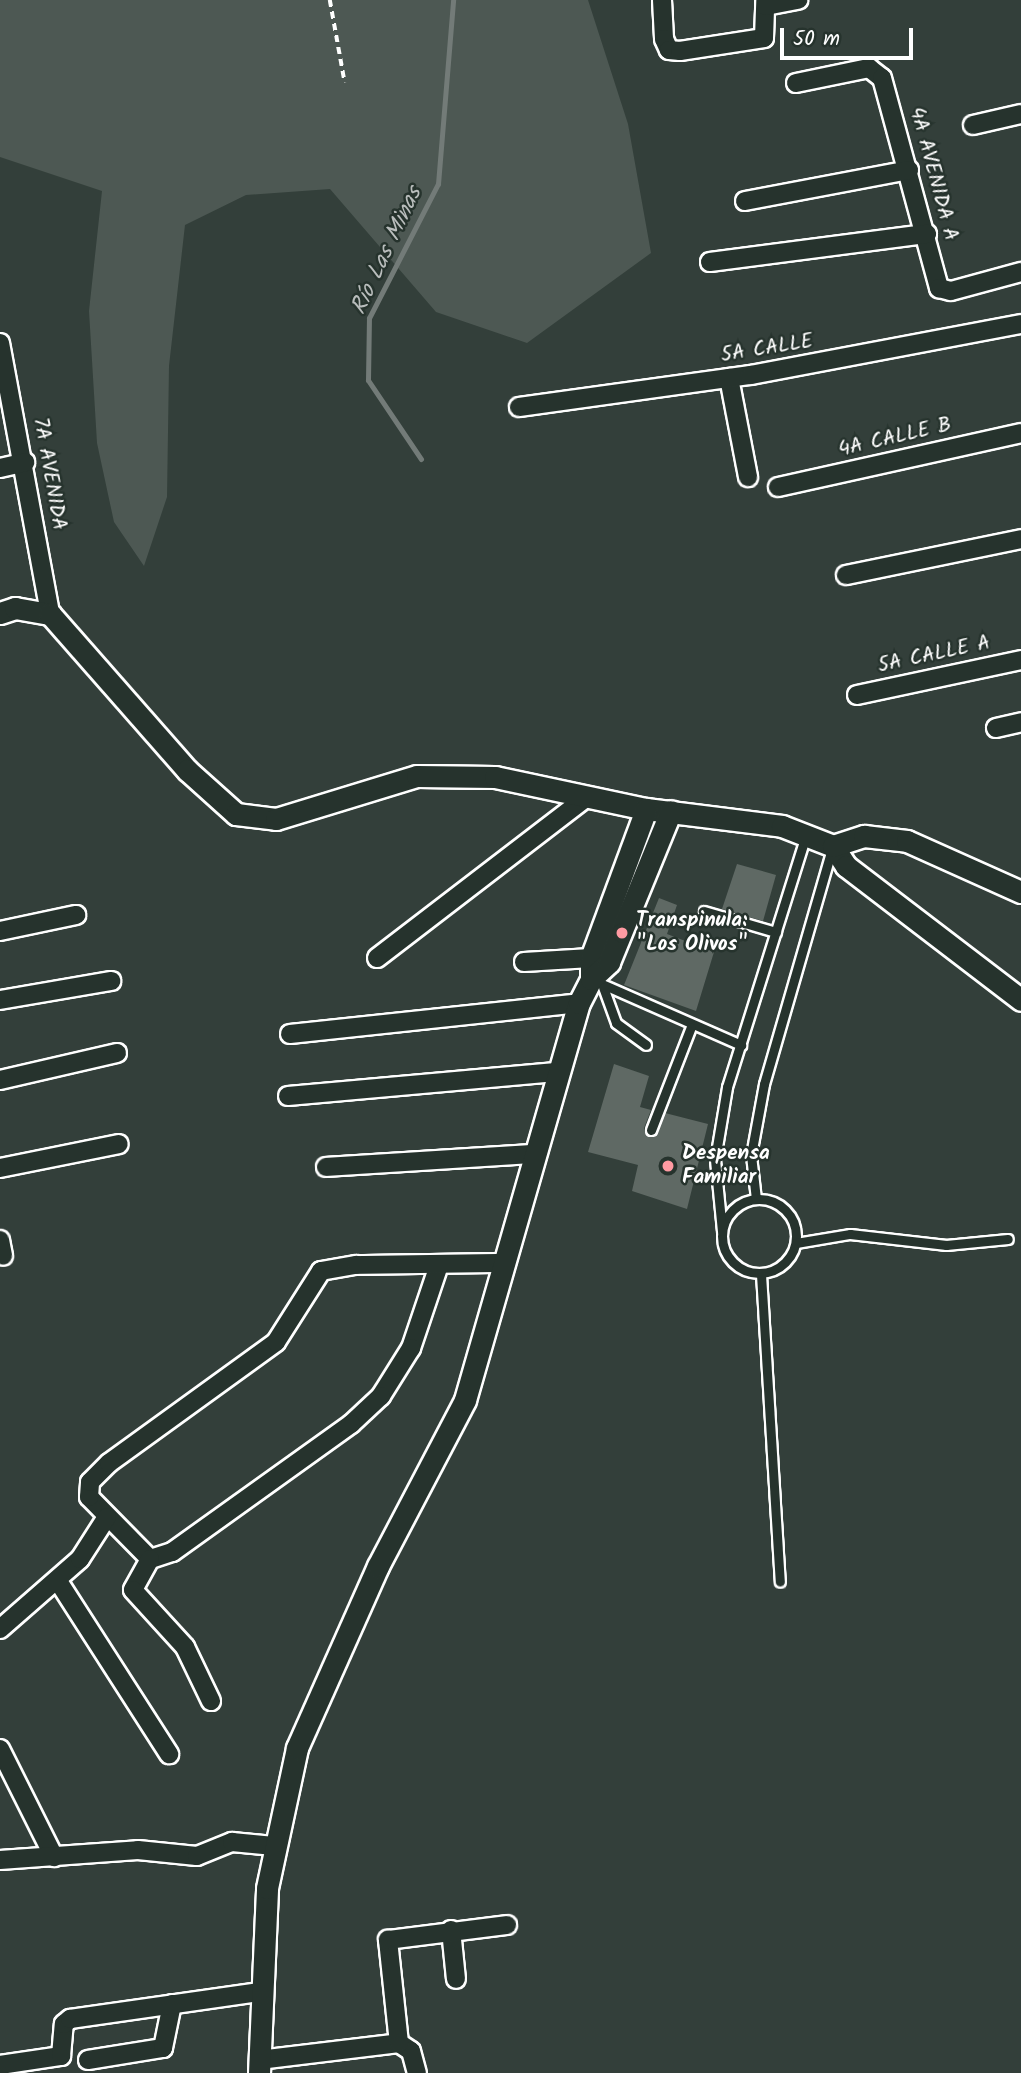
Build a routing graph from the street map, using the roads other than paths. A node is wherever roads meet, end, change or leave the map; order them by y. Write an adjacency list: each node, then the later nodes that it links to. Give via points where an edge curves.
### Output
1 (662, 0): 3 (street, via 664,39 669,50 680,51 764,38)
2 (798, 0): 3 (street)
3 (765, 3)
4 (796, 83): 7 (street, 4A AVENIDA A, via 876,70)
5 (1021, 114): 6 (street)
6 (973, 125)
7 (909, 170): 8 (street); 9 (street, 4A AVENIDA A)
8 (745, 201)
9 (927, 234): 10 (street); 11 (street, 4A AVENIDA A, via 943,291)
10 (710, 261)
11 (1021, 272)
12 (1021, 324): 14 (street, 5A CALLE)
13 (0, 343): 17 (street, 7A AVENIDA)
14 (729, 378): 15 (street, 5A CALLE); 19 (street)
15 (519, 408)
16 (1021, 433): 20 (street, 4A CALLE B)
17 (25, 463): 18 (street); 24 (street, 7A AVENIDA)
18 (0, 468)
19 (748, 477)
20 (778, 487)
21 (1021, 539): 22 (street)
22 (846, 575)
23 (0, 613): 24 (street, via 15,608)
24 (50, 614): 29 (street, via 187,770 236,814 276,819 416,776 495,777)
25 (1021, 660): 26 (street, 5A CALLE A)
26 (857, 695)
27 (1021, 722): 28 (street)
28 (996, 728)
29 (588, 796): 30 (street); 41 (street)
30 (612, 801): 31 (street); 34 (street, via 632,829)
31 (646, 809): 32 (street); 34 (street)
32 (671, 811): 33 (street); 43 (street, via 609,962)
33 (806, 834): 35 (street); 40 (lane)
34 (634, 843): 43 (street)
35 (833, 846): 36 (street, via 864,836 907,841); 46 (street, via 846,866); 61 (lane, via 764,1084 751,1155)
36 (1021, 892)
37 (704, 911): 40 (lane)
38 (76, 915): 39 (street)
39 (0, 931)
40 (776, 932): 51 (lane)
41 (377, 958)
42 (524, 962): 43 (street)
43 (595, 975): 47 (street); 48 (lane); 50 (lane, via 616,1023)
44 (111, 981): 45 (street)
45 (0, 1000)
46 (1021, 1000)
47 (579, 1003): 49 (street); 53 (street)
48 (691, 1027): 51 (lane); 56 (lane)
49 (290, 1034)
50 (646, 1045)
51 (741, 1045): 62 (lane, via 715,1159)
52 (117, 1054): 54 (street)
53 (556, 1072): 55 (street); 58 (street)
54 (0, 1080)
55 (288, 1096)
56 (650, 1130)
57 (119, 1144): 60 (street)
58 (535, 1154): 59 (street); 65 (street)
59 (326, 1167)
60 (0, 1168)
61 (756, 1199): 62 (lane, via 730,1212); 64 (lane, via 788,1212)
62 (722, 1231): 67 (lane, via 731,1262)
63 (1008, 1239): 64 (lane, via 946,1245 850,1234)
64 (796, 1243): 67 (lane, via 780,1268)
65 (504, 1264): 66 (street); 76 (street, via 475,1375 378,1566 309,1717)
66 (439, 1265): 68 (street, via 356,1265 318,1273 276,1342 95,1475 87,1493); 69 (street, via 411,1348 368,1410 172,1552)
67 (761, 1274): 71 (lane)
68 (107, 1517): 69 (street); 70 (street, via 80,1559)
69 (150, 1559): 73 (street, via 133,1590 185,1647)
70 (58, 1581): 72 (street); 75 (street)
71 (780, 1581)
72 (0, 1629)
73 (211, 1701)
74 (0, 1749): 77 (street)
75 (169, 1754)
76 (274, 1846): 77 (street, via 229,1843 197,1856 138,1850); 82 (street)
77 (54, 1857): 78 (street)
78 (0, 1860)
79 (507, 1925): 80 (street)
80 (450, 1930): 81 (street); 84 (street, via 395,1936 386,1943)
81 (456, 1979)
82 (260, 1992): 83 (street); 87 (street)
83 (172, 2004): 85 (street, via 163,2048); 86 (street, via 70,2019 64,2024 61,2056)
84 (399, 2043): 87 (street); 88 (street, via 411,2051)
85 (88, 2060)
86 (0, 2066)
87 (259, 2067)
88 (417, 2073)

